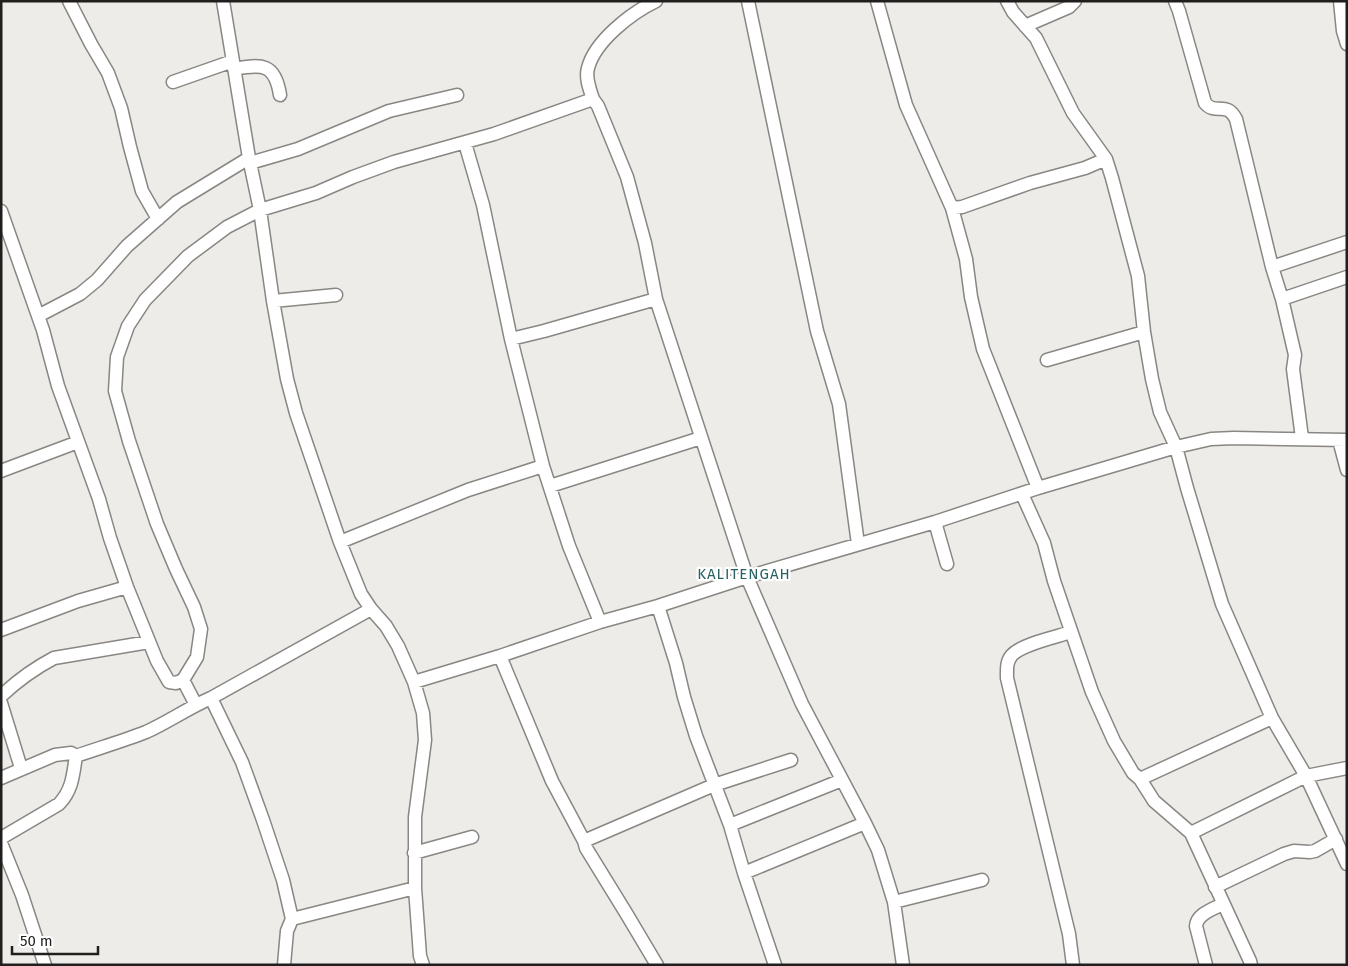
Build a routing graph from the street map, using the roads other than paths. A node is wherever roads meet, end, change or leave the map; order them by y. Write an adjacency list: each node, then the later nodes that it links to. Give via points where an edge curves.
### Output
1 (70, 1): 23 (street, via 108,73 121,108 142,191)
2 (223, 1): 12 (street)
3 (656, 1): 16 (street, via 612,32 596,49 587,70)
4 (748, 1): 49 (street, via 817,332 839,404)
5 (877, 1): 20 (street, via 906,105)
6 (1007, 1): 10 (street)
7 (1074, 1): 10 (street, via 1069,7)
8 (1175, 1): 26 (street, via 1205,103 1212,109 1226,109 1236,119)
9 (1340, 1): 11 (street)
10 (1025, 26): 18 (street, via 1036,38 1073,113)
11 (1347, 44)
12 (233, 65): 13 (street); 14 (street, via 257,65 270,70 278,81); 19 (street)
13 (173, 82)
14 (280, 95)
15 (457, 95): 19 (street, via 389,111 298,149)
16 (593, 99): 17 (street); 29 (street, via 627,177)
17 (465, 143): 21 (street, via 394,162 316,193); 34 (street, via 483,205)
18 (1106, 158): 20 (street, via 1085,168); 33 (street, via 1138,276)
19 (249, 161): 21 (street); 23 (street, via 177,202)
20 (952, 208): 45 (street, via 966,259 983,349)
21 (260, 210): 31 (street); 60 (street, via 227,227 188,256 145,300 128,326 117,357 115,391 129,441 157,524 201,629 197,657)
22 (1, 211): 24 (street)
23 (158, 219): 32 (street, via 80,294)
24 (5, 233): 32 (street)
25 (1347, 242): 26 (street)
26 (1272, 267): 30 (street)
27 (1347, 278): 30 (street)
28 (336, 295): 31 (street)
29 (656, 299): 34 (street); 36 (street)
30 (1282, 299): 37 (street, via 1295,355 1293,369)
31 (273, 301): 48 (street, via 296,413)
32 (38, 316): 39 (street)
33 (1144, 332): 35 (street); 40 (street, via 1160,412)
34 (510, 339): 41 (street)
35 (1047, 360)
36 (701, 438): 44 (street); 51 (street)
37 (1302, 438): 38 (street); 40 (street, via 1211,439)
38 (1343, 440): 42 (street)
39 (78, 442): 43 (street); 52 (street)
40 (1176, 447): 45 (street); 66 (street, via 1222,604)
41 (544, 466): 44 (street); 48 (street, via 468,490)
42 (1347, 470)
43 (1, 471)
44 (550, 486): 55 (street)
45 (1038, 488): 46 (street)
46 (1022, 494): 47 (street); 57 (street, via 1044,543)
47 (935, 522): 49 (street); 50 (street)
48 (340, 542): 54 (street, via 361,594)
49 (858, 544): 51 (street)
50 (948, 564)
51 (747, 577): 53 (street); 74 (street, via 802,704)
52 (127, 587): 56 (street, via 78,601); 58 (street)
53 (658, 606): 55 (street); 75 (street, via 691,720)
54 (371, 609): 61 (street, via 398,646); 63 (street)
55 (600, 622): 59 (street)
56 (1, 630)
57 (1071, 632): 73 (street, via 1114,741); 99 (street, via 1024,647 1012,655 1007,664 1006,678 1069,934)
58 (149, 642): 60 (street, via 169,682); 62 (street, via 54,658)
59 (500, 656): 61 (street); 82 (street, via 552,781)
60 (184, 680): 65 (street)
61 (414, 682): 84 (street, via 423,713 425,740 414,817)
62 (1, 696)
63 (211, 698): 65 (street); 92 (street, via 242,762 283,880)
64 (1, 703): 69 (street)
65 (196, 705): 67 (street, via 145,732)
66 (1272, 718): 71 (street); 73 (street)
67 (76, 756): 69 (street, via 55,754); 80 (street, via 70,789 59,804)
68 (791, 760): 75 (street)
69 (21, 768): 72 (street)
70 (1347, 768): 71 (street)
71 (1306, 776): 78 (street); 81 (street)
72 (1, 778)
73 (1140, 779): 78 (street, via 1154,801)
74 (842, 780): 76 (street); 77 (street)
75 (714, 785): 77 (street); 82 (street)
76 (865, 823): 86 (street); 90 (street, via 878,850)
77 (730, 825): 86 (street)
78 (1191, 833): 88 (street)
79 (472, 837): 84 (street)
80 (1, 838)
81 (1336, 839): 85 (street); 88 (street, via 1315,851 1284,854)
82 (584, 841): 96 (street)
83 (1, 843): 93 (street)
84 (414, 853): 89 (street)
85 (1347, 864)
86 (744, 873): 97 (street)
87 (982, 880): 90 (street)
88 (1215, 887): 91 (street)
89 (414, 888): 92 (street); 95 (street)
90 (894, 902): 98 (street)
91 (1223, 904): 100 (street, via 1200,916 1196,922); 101 (street)
92 (292, 919): 94 (street, via 287,931)
93 (45, 965)
94 (284, 965)
95 (423, 965)
96 (657, 965)
97 (775, 965)
98 (903, 965)
99 (1073, 965)
100 (1206, 965)
101 (1250, 965)

